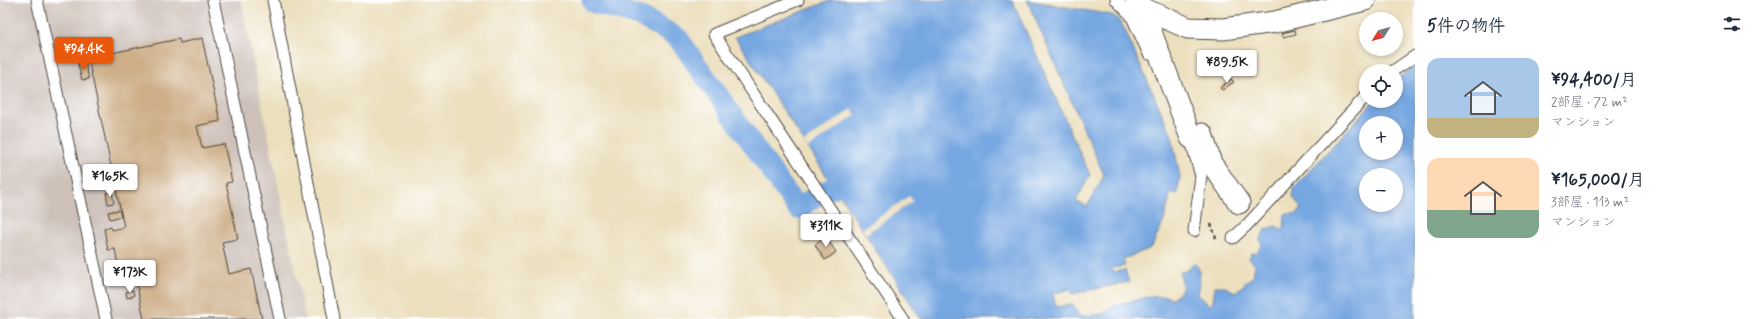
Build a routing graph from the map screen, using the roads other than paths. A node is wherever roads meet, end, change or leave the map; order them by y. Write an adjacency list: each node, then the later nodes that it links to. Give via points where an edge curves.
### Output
1 (38, 0): 15 (lane)
2 (213, 0): 16 (lane)
3 (273, 0): 17 (lane)
4 (798, 0): 18 (lane, via 714,34)
5 (1116, 0): 11 (lane, via 1130,15)
6 (1365, 0): 7 (street, via 1274,22 1224,30 1188,28)
7 (1139, 4): 11 (street)
8 (1415, 56): 9 (lane)
9 (1403, 64)
10 (1359, 104): 14 (lane)
11 (1191, 138): 12 (street, via 1202,134 1211,163); 13 (lane, via 1201,176)
12 (1239, 203)
13 (1194, 231)
14 (1233, 238)
15 (106, 319)
16 (280, 319)
17 (334, 319)
18 (902, 319)

